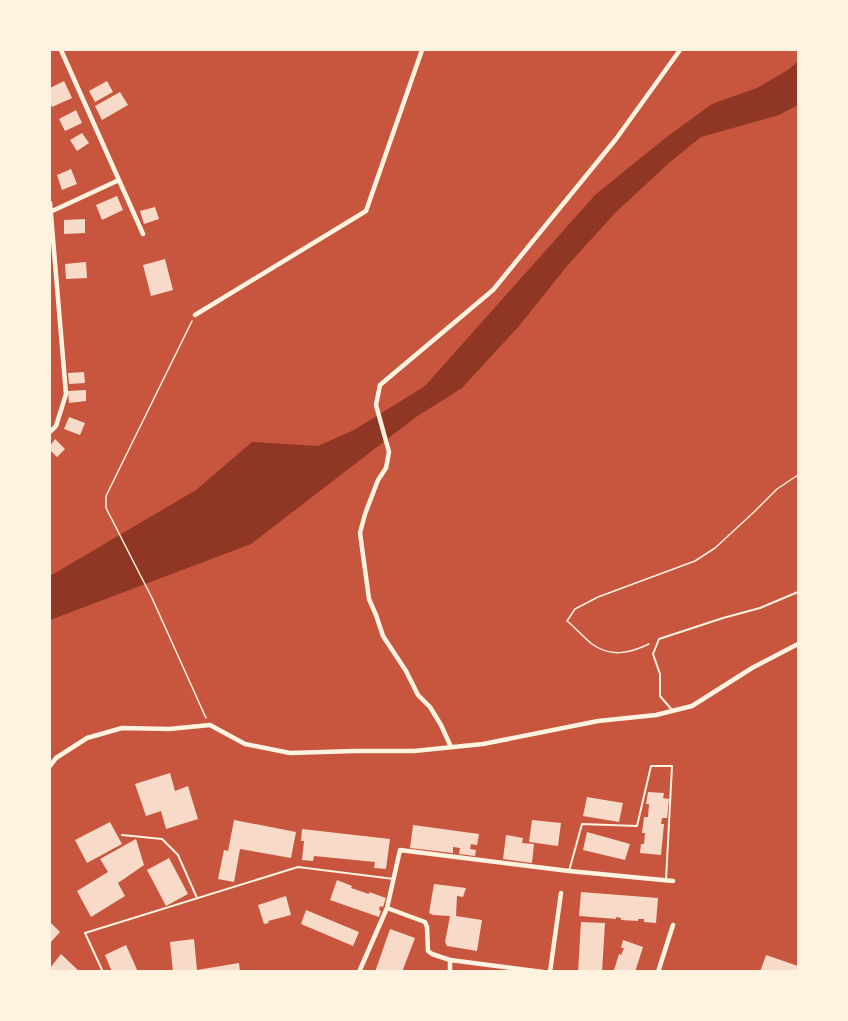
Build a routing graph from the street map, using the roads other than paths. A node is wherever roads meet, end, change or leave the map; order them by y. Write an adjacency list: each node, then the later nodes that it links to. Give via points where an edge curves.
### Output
1 (61, 50): 4 (street)
2 (422, 50): 8 (street, via 366,211)
3 (680, 50): 13 (street, via 616,139 493,290 380,385 376,405 389,452 360,533 369,599 382,636 418,695 430,707)
4 (119, 180): 6 (street); 7 (street)
5 (50, 203): 6 (street)
6 (50, 212): 9 (street, via 66,394 56,426)
7 (143, 234)
8 (195, 315)
9 (50, 432)
10 (798, 592): 12 (lane, via 760,608 658,639 653,654 660,674 660,696)
11 (798, 644): 12 (street, via 692,706)
12 (673, 711): 13 (street)
13 (451, 747): 14 (street, via 290,753 246,744 210,725 122,728 87,738)
14 (50, 766)
15 (122, 835): 21 (lane, via 162,839 178,855)
16 (569, 871): 17 (street, via 400,850); 18 (street); 18 (lane, via 582,824 637,826 651,766 672,766)
17 (394, 879): 21 (lane, via 298,867); 22 (street)
18 (666, 881): 19 (street)
19 (673, 881)
20 (561, 893): 29 (street)
21 (197, 898): 25 (lane, via 85,933)
22 (387, 908): 24 (street, via 425,922 428,951); 26 (street)
23 (673, 925): 30 (street)
24 (450, 960): 27 (street); 28 (street)
25 (103, 972)
26 (359, 972)
27 (450, 972)
28 (543, 972)
29 (550, 972)
30 (658, 972)

